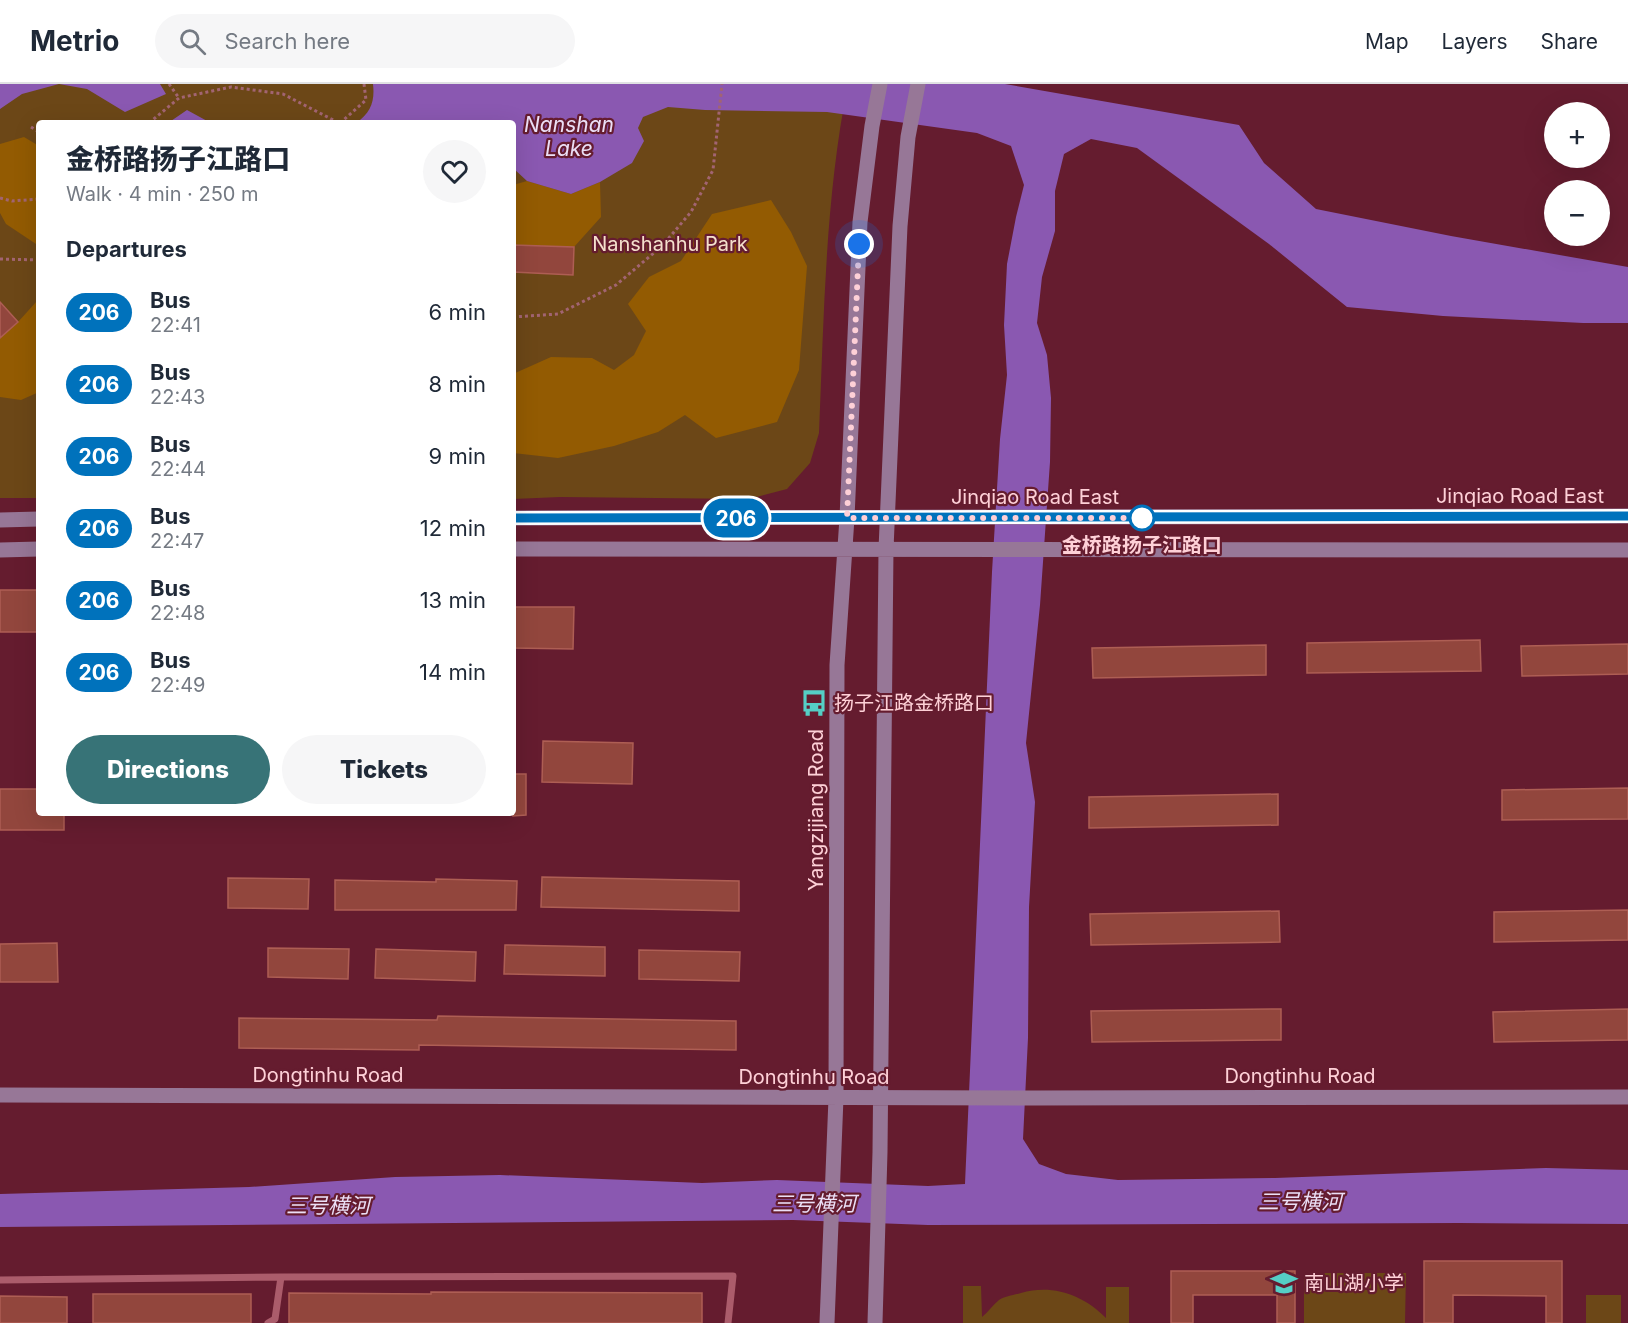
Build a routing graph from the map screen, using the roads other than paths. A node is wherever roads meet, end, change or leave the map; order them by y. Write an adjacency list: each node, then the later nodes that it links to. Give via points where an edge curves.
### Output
1 (880, 84): 6 (street, Yangzijiang Road, via 860,222)
2 (918, 84): 4 (street, via 908,137 900,226)
3 (1628, 516): 4 (street, Jinqiao Road East)
4 (888, 517): 6 (street, Jinqiao Road East); 13 (street)
5 (516, 518): 6 (street, Jinqiao Road East)
6 (847, 518): 12 (street, Yangzijiang Road)
7 (36, 519): 8 (street)
8 (0, 520)
9 (0, 549): 10 (street)
10 (36, 549)
11 (516, 549): 12 (street)
12 (845, 549): 13 (street); 17 (street, Yangzijiang Road, via 837,665)
13 (886, 549): 14 (street); 18 (street)
14 (1628, 550)
15 (0, 1095): 17 (street, Dongtinhu Road)
16 (1628, 1097): 18 (street, Dongtinhu Road)
17 (836, 1098): 18 (street, Dongtinhu Road); 23 (street, Yangzijiang Road)
18 (880, 1098): 24 (street)
19 (281, 1277): 20 (lane); 21 (lane, via 275,1319); 22 (lane, via 733,1276)
20 (0, 1280)
21 (268, 1323)
22 (728, 1323)
23 (827, 1323)
24 (875, 1323)

